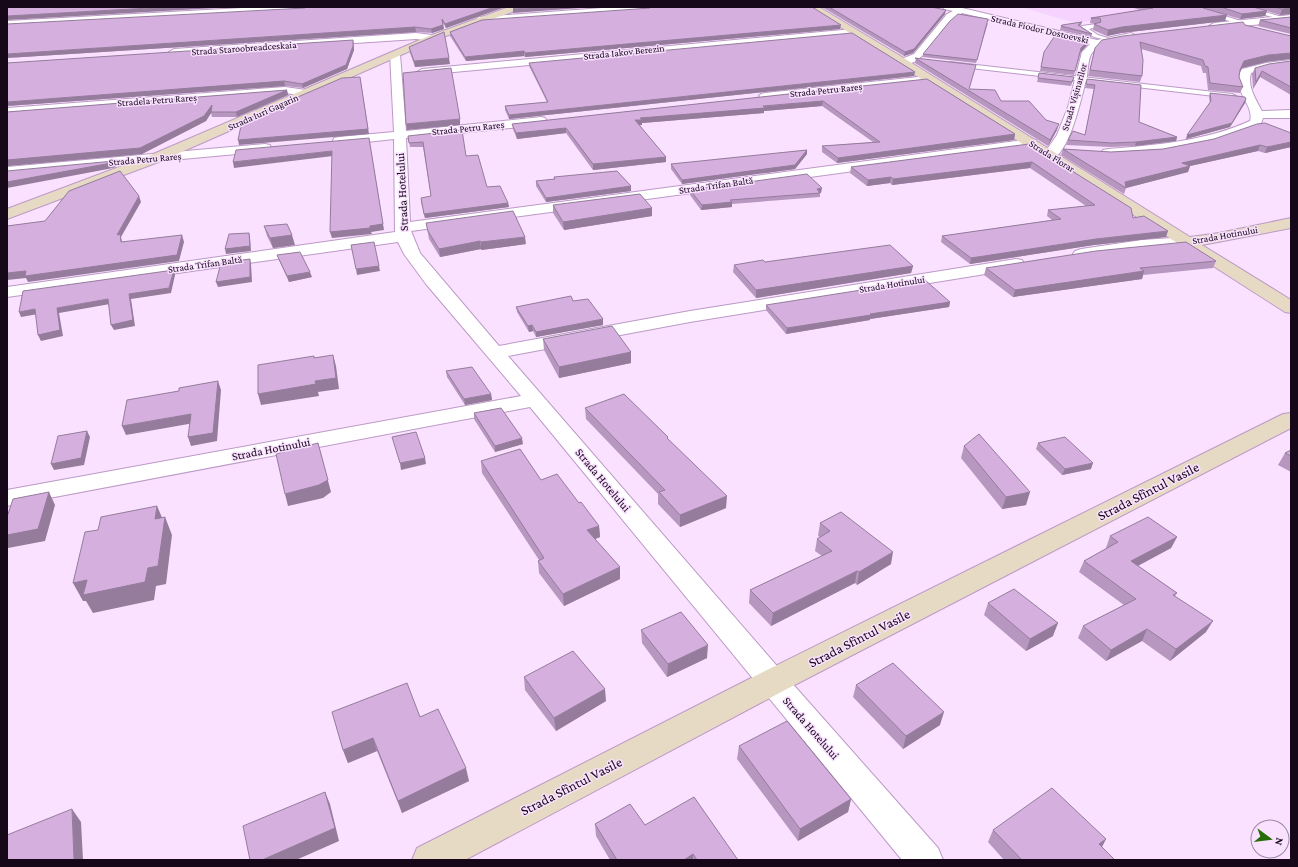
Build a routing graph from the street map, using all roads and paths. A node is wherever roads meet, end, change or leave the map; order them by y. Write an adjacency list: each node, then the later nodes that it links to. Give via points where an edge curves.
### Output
1 (306, 7): 12 (street)
2 (517, 7): 10 (street, Strada Iuri Gagarin)
3 (650, 7): 10 (street)
4 (812, 7): 16 (street, Strada Florar)
5 (947, 7): 7 (street, Strada Fiodor Dostoevski)
6 (1240, 7): 9 (lane)
7 (960, 11): 20 (street, Strada Fiodor Dostoevski); 23 (street, via 950,16 918,56)
8 (1204, 11): 11 (lane)
9 (1287, 18): 11 (street)
10 (479, 20): 18 (street, Strada Iuri Gagarin)
11 (1239, 23): 14 (street); 15 (street)
12 (7, 24)
13 (1096, 26): 19 (lane, via 1082,28)
14 (1206, 27)
15 (1263, 31)
16 (853, 32): 23 (street, Strada Florar); 26 (street, Strada Iakov Berezin)
17 (1141, 35): 19 (street)
18 (432, 38): 21 (street, Strada Staroobreadceskaia, via 408,37); 26 (street, Strada Iuri Gagarin)
19 (1109, 40): 20 (street)
20 (1097, 43): 28 (street, Strada Vișinarilor, via 1087,52)
21 (162, 53)
22 (921, 60): 23 (lane)
23 (907, 61): 27 (street, Strada Florar)
24 (944, 63): 28 (lane)
25 (1291, 63): 31 (street, via 1246,71 1244,76)
26 (401, 69): 29 (street, Strada Iuri Gagarin); 36 (street, Strada Hotelului)
27 (928, 79): 30 (street, Strada Petru Rareș); 38 (street, Strada Florar)
28 (1081, 79): 31 (lane); 41 (street, Strada Vișinarilor, via 1064,134)
29 (306, 93): 32 (street, Stradela Petru Rareș, via 285,90); 43 (street, Strada Iuri Gagarin)
30 (755, 98)
31 (1249, 98): 33 (street)
32 (7, 112)
33 (1258, 114): 34 (street); 42 (street, via 1256,123 1210,139 1132,151)
34 (1291, 114)
35 (550, 120): 36 (street, Strada Petru Rareș)
36 (400, 136): 37 (street, Strada Petru Rareș); 47 (street, Strada Hotelului)
37 (329, 142)
38 (1031, 143): 41 (street, Strada Florar); 47 (street, Strada Trifan Baltă)
39 (274, 147): 43 (street, Strada Petru Rareș)
40 (1070, 150): 41 (street)
41 (1053, 152): 48 (street, Strada Florar)
42 (1095, 152)
43 (156, 158): 44 (street, Strada Petru Rareș); 45 (street, Strada Iuri Gagarin)
44 (7, 171)
45 (7, 214)
46 (1291, 223): 48 (street, Strada Hotinului)
47 (403, 232): 51 (street, Strada Trifan Baltă); 53 (street, Strada Hotelului, via 412,254)
48 (1187, 242): 49 (street, Strada Hotinului, via 1142,245); 52 (street, Strada Florar)
49 (1063, 257)
50 (1032, 262): 53 (street, Strada Hotinului, via 695,316)
51 (7, 292)
52 (1291, 308)
53 (495, 352): 54 (street, Strada Hotelului)
54 (535, 400): 56 (street, Strada Hotinului); 57 (street, Strada Hotelului)
55 (1291, 419): 57 (street, Strada Sfîntul Vasile)
56 (7, 498)
57 (772, 682): 58 (street, Strada Sfîntul Vasile); 59 (street, Strada Hotelului)
58 (430, 860)
59 (925, 860)

